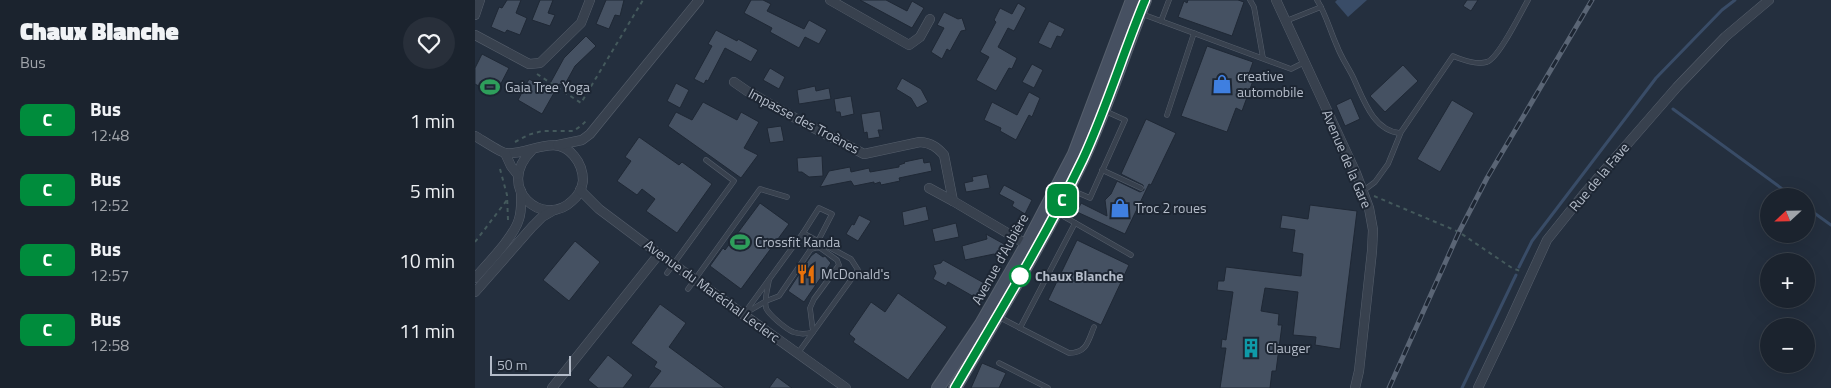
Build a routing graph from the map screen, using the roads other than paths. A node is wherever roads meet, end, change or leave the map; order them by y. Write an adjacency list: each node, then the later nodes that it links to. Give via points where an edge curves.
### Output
1 (480, 0): 15 (street)
2 (590, 0): 20 (street, via 581,23 540,63 529,64)
3 (699, 0): 28 (street, via 590,134 582,140)
4 (830, 0): 16 (street, via 909,44 920,37)
5 (1132, 0): 43 (main road, Avenue d'Aubière)
6 (1145, 0): 14 (main road, Avenue d'Aubière)
7 (1169, 0): 17 (lane)
8 (1250, 0): 21 (lane)
9 (1276, 0): 18 (street, Avenue de la Gare)
10 (1317, 0): 13 (lane)
11 (1528, 0): 26 (lane, via 1489,62 1453,56)
12 (1769, 0): 71 (street, Rue de la Fave, via 1718,44 1677,87 1547,240)
13 (1321, 6): 18 (lane); 26 (lane, via 1367,109 1381,125)
14 (1139, 13): 17 (lane); 24 (main road, Avenue d'Aubière)
15 (475, 15)
16 (931, 19)
17 (1161, 21): 19 (lane)
18 (1286, 21): 22 (street, Avenue de la Gare)
19 (1195, 33): 21 (lane); 25 (lane)
20 (475, 36)
21 (1263, 58): 22 (lane, via 1291,68)
22 (1305, 62): 39 (street, Avenue de la Gare)
23 (734, 82): 41 (street, Impasse des Troènes, via 864,154 929,143 944,155)
24 (1103, 111): 32 (lane, via 1125,120); 35 (main road, Avenue d'Aubière)
25 (1167, 115)
26 (1400, 133): 39 (lane, via 1389,164)
27 (475, 136): 30 (street)
28 (555, 145): 29 (street); 37 (street, via 565,148 579,162)
29 (532, 150): 30 (street); 33 (street, via 525,157)
30 (505, 153): 33 (street)
31 (706, 160): 50 (lane, via 734,180)
32 (1102, 170): 35 (lane, via 1090,198); 36 (lane)
33 (518, 175): 38 (street)
34 (929, 188): 41 (street)
35 (1068, 188): 43 (main road, Avenue d'Aubière)
36 (1141, 188)
37 (580, 190): 42 (street, via 569,204); 48 (street, Avenue du Maréchal Leclerc, via 599,209)
38 (521, 191): 42 (street, via 535,206); 52 (street, via 515,230)
39 (1363, 191): 70 (street, Avenue de la Gare, via 1373,230)
40 (787, 197): 53 (lane, via 760,189)
41 (953, 201): 47 (street)
42 (556, 210): 56 (street, via 532,227)
43 (1051, 210): 44 (lane); 47 (main road, Avenue d'Aubière)
44 (1075, 223): 49 (lane); 61 (lane)
45 (803, 233): 46 (lane); 46 (lane, via 819,208 832,214); 54 (lane)
46 (818, 241): 62 (lane, via 851,259 858,270)
47 (1031, 247): 59 (main road, Avenue d'Aubière)
48 (659, 254): 50 (street, Avenue du Maréchal Leclerc); 66 (street)
49 (1131, 255)
50 (673, 263): 51 (lane); 53 (street, Avenue du Maréchal Leclerc)
51 (667, 272)
52 (475, 278)
53 (695, 280): 55 (lane); 58 (street, Avenue du Maréchal Leclerc)
54 (769, 280): 57 (lane); 58 (lane)
55 (689, 289)
56 (475, 292)
57 (766, 301): 58 (lane); 62 (lane, via 772,316 792,332); 62 (lane, via 779,296 811,249 819,247 839,265 810,308)
58 (744, 314): 63 (street, Avenue du Maréchal Leclerc)
59 (992, 314): 61 (lane); 68 (main road, Avenue d'Aubière); 69 (main road, Avenue d'Aubière)
60 (1094, 327): 61 (lane, via 1085,347 1077,353 1069,353)
61 (1020, 328)
62 (813, 332): 63 (lane)
63 (798, 353): 67 (street, Avenue du Maréchal Leclerc)
64 (999, 363): 65 (lane)
65 (1045, 387)
66 (552, 388)
67 (846, 388)
68 (938, 388)
69 (955, 388)
70 (1355, 388)
71 (1478, 388)

